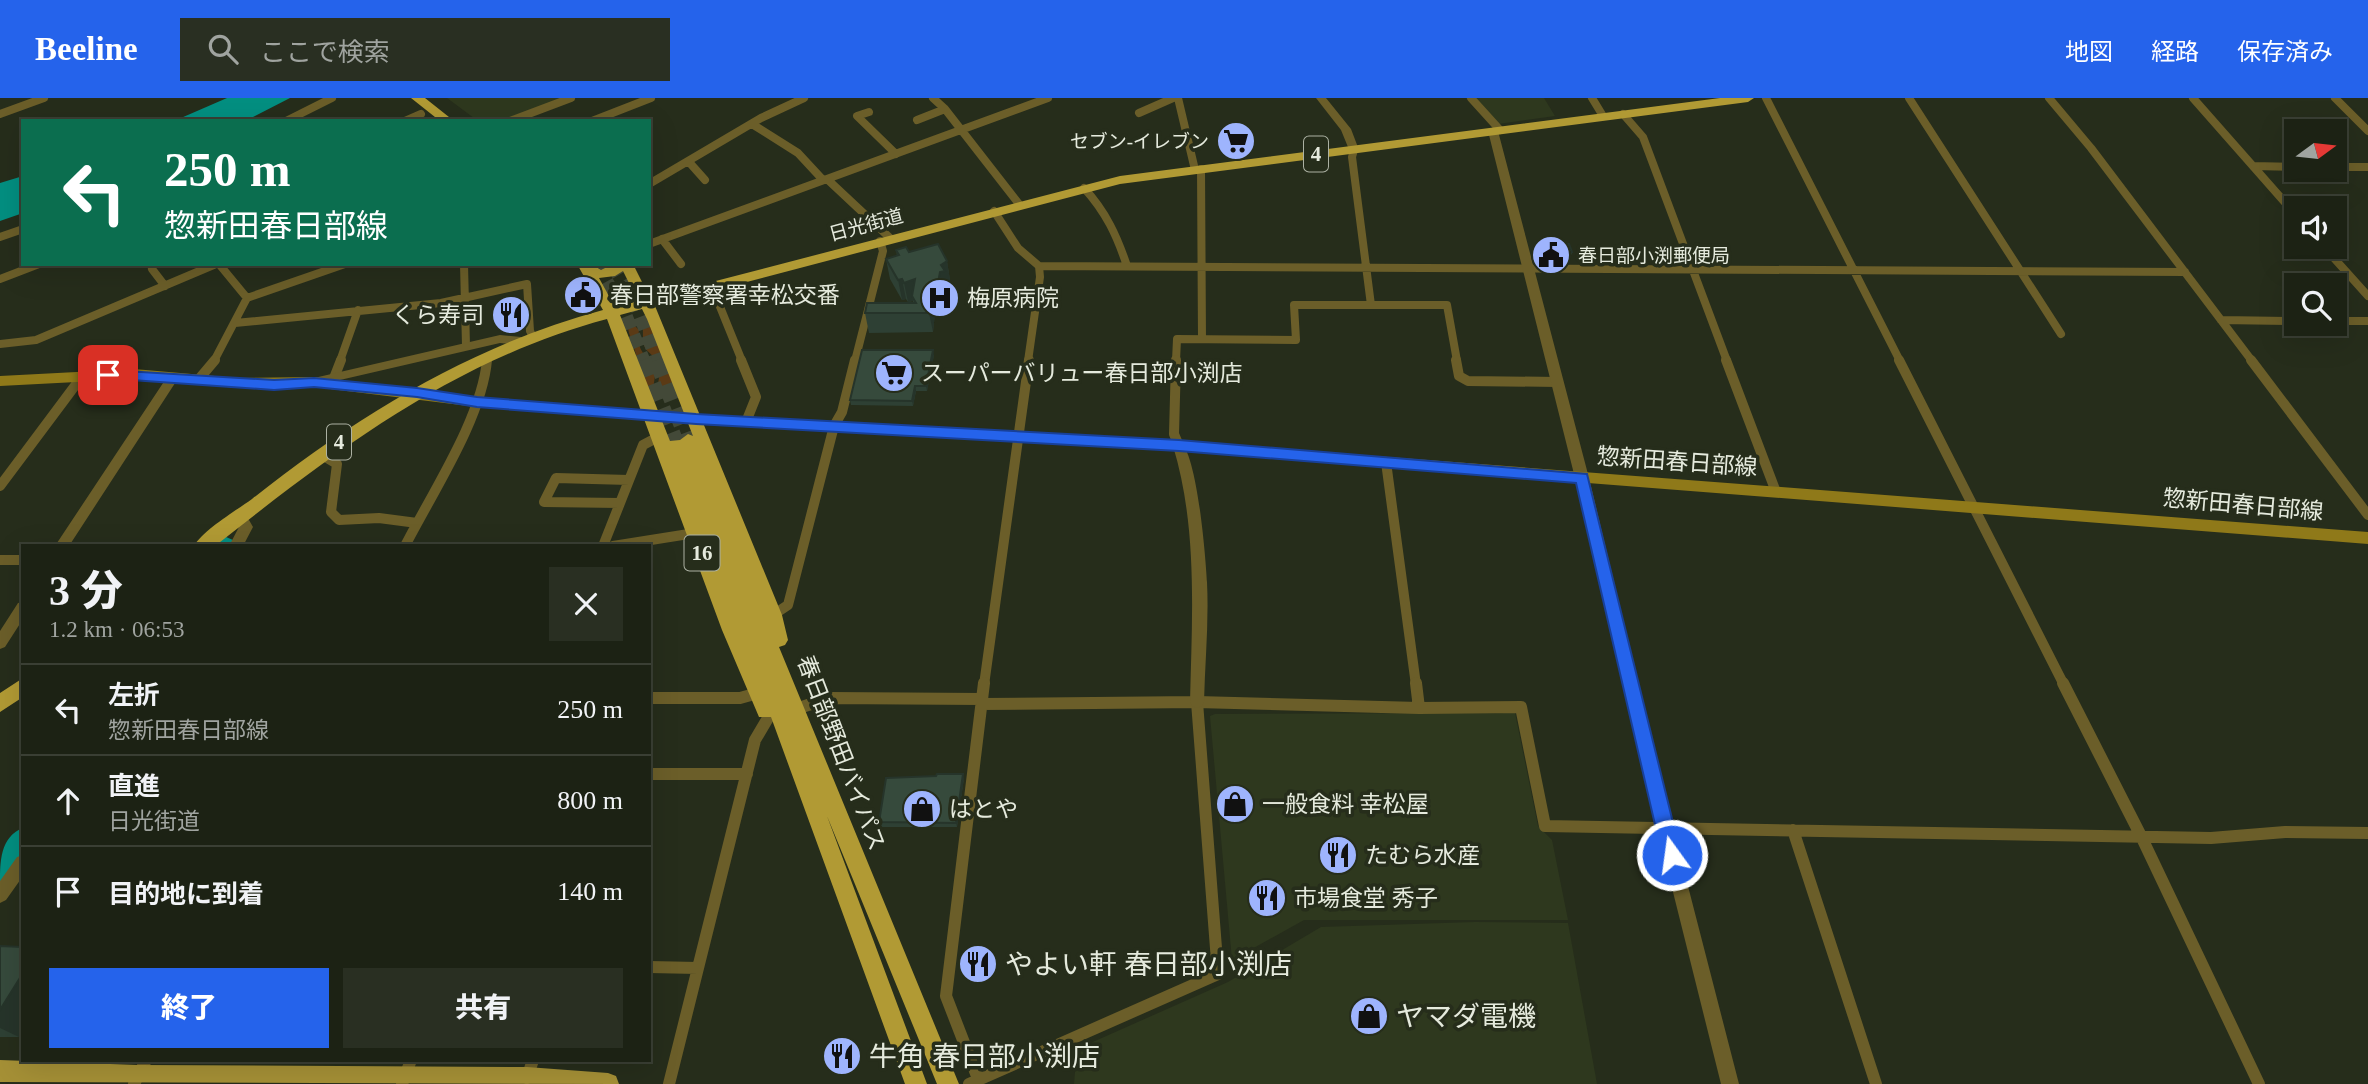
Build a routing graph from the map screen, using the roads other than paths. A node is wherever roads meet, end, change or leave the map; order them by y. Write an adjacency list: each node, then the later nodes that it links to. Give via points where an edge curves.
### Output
1 (44, 98): 24 (street)
2 (332, 98): 28 (street)
3 (401, 98): 26 (highway)
4 (416, 98): 26 (highway)
5 (572, 98): 30 (street)
6 (651, 98): 31 (street)
7 (804, 98): 33 (street)
8 (951, 98): 20 (street)
9 (1048, 98): 34 (street)
10 (1175, 98): 23 (street); 44 (street)
11 (1321, 98): 37 (street, via 1346,128)
12 (1471, 98): 35 (street)
13 (1592, 98): 27 (street)
14 (1748, 98): 25 (highway, 日光街道 / 4)
15 (1766, 98): 74 (street)
16 (1909, 98): 75 (street)
17 (2049, 98): 76 (street)
18 (2193, 98): 40 (street)
19 (2335, 98): 36 (street)
20 (936, 100): 21 (street)
21 (945, 109): 32 (street); 34 (street)
22 (869, 112): 38 (street, via 857,116)
23 (1139, 113)
24 (0, 114)
25 (1623, 114): 27 (highway, 日光街道 / 4); 73 (street, via 1643,137)
26 (428, 115): 29 (highway)
27 (1603, 116): 35 (highway, 日光街道 / 4)
28 (290, 119)
29 (445, 119)
30 (515, 119)
31 (597, 119)
32 (917, 120)
33 (752, 124): 39 (street); 46 (street, via 797,153)
34 (962, 130): 38 (street); 50 (street)
35 (1497, 130): 37 (highway, 日光街道 / 4); 71 (street)
36 (2368, 131)
37 (1354, 150): 44 (highway, 日光街道 / 4); 69 (street)
38 (896, 153): 46 (street)
39 (688, 162): 45 (street); 47 (street)
40 (2253, 166): 41 (street); 49 (street)
41 (2284, 167)
42 (2347, 167): 43 (street)
43 (2368, 167)
44 (1198, 169): 48 (highway, 日光街道 / 4); 68 (street)
45 (705, 180)
46 (825, 180): 54 (street); 55 (street)
47 (651, 183)
48 (1084, 188): 50 (highway, 日光街道 / 4); 66 (street, via 1102,208)
49 (2284, 201)
50 (1019, 204): 51 (highway, 日光街道 / 4)
51 (994, 211): 55 (highway, 日光街道 / 4); 65 (street, via 1018,248)
52 (21, 230): 53 (street)
53 (0, 237)
54 (662, 239): 56 (street); 58 (street)
55 (885, 239): 79 (highway, 日光街道 / 4); 110 (street, via 842,412)
56 (651, 243)
57 (2335, 259): 80 (street)
58 (681, 264)
59 (34, 266): 77 (street)
60 (212, 266): 78 (street)
61 (219, 266): 81 (street)
62 (464, 266): 82 (street)
63 (621, 266): 67 (highway, 16, via 605,275)
64 (625, 266): 83 (highway, 16)
65 (1039, 266): 66 (street); 111 (street)
66 (1127, 266): 68 (street)
67 (585, 267): 86 (highway, 16)
68 (1203, 267): 69 (street); 94 (street)
69 (1367, 267): 71 (street); 84 (street)
70 (322, 268): 81 (street)
71 (1528, 268): 73 (street); 104 (street)
72 (152, 269): 78 (street)
73 (1693, 269): 74 (street); 119 (street)
74 (1856, 271): 75 (street); 121 (street)
75 (2019, 271): 76 (street); 92 (street)
76 (2185, 272): 87 (street)
77 (0, 279)
78 (165, 286): 95 (street, via 36,340)
79 (712, 287): 83 (highway, 日光街道 / 4); 109 (street, via 756,397)
80 (2368, 296)
81 (247, 298): 91 (street)
82 (463, 298): 85 (street); 93 (street, via 527,284); 96 (street)
83 (647, 304): 86 (highway, 日光街道 / 4); 108 (highway, 16)
84 (1371, 305): 94 (street, via 1294,305 1296,340); 104 (street, via 1447,305 1459,376 1468,381)
85 (358, 310): 91 (street); 100 (street)
86 (613, 313): 93 (highway, 日光街道 / 4); 107 (highway, 16)
87 (2221, 320): 88 (street); 122 (street)
88 (2284, 321)
89 (2347, 321): 90 (street)
90 (2368, 321)
91 (235, 323): 101 (street, via 218,356)
92 (2061, 334)
93 (527, 339): 96 (street, 日光街道); 97 (highway, 4)
94 (1202, 339): 113 (street, via 1177,340 1174,434)
95 (0, 344)
96 (466, 346): 100 (street, 日光街道)
97 (487, 357): 105 (highway, 4); 106 (street, via 489,370)
98 (83, 375): 99 (main road, 日光街道); 102 (main road, 日光街道); 118 (street)
99 (173, 377): 101 (main road, 日光街道); 127 (street)
100 (334, 378): 103 (street, 日光街道)
101 (199, 379): 103 (main road, 日光街道, via 274,385)
102 (0, 382)
103 (314, 382): 105 (main road, 惣新田春日部線)
104 (1558, 382): 116 (street)
105 (417, 393): 106 (main road, 惣新田春日部線); 114 (highway, 4)
106 (477, 402): 107 (main road, 惣新田春日部線); 124 (street)
107 (654, 416): 108 (main road, 惣新田春日部線); 112 (highway, 16)
108 (696, 419): 109 (main road, 惣新田春日部線); 136 (highway, 16)
109 (746, 422): 110 (main road, 惣新田春日部線)
110 (834, 426): 111 (main road, 惣新田春日部線); 136 (street, via 788,605)
111 (1016, 436): 113 (main road, 惣新田春日部線); 140 (street)
112 (675, 440): 117 (street, via 643,445); 125 (highway, 16); 142 (highway, 春日部野田バイパス / 16); 151 (highway, 春日部野田バイパス / 16)
113 (1179, 446): 115 (main road, 惣新田春日部線); 141 (street, via 1189,478 1200,583)
114 (322, 454): 123 (highway, 4); 124 (street, via 337,464 331,512 339,520 379,518)
115 (1386, 461): 116 (main road, 惣新田春日部線); 143 (street)
116 (1582, 478): 119 (main road, 惣新田春日部線); 147 (street)
117 (629, 480): 120 (street); 120 (street, via 555,478 544,502)
118 (0, 486)
119 (1776, 492): 121 (main road, 惣新田春日部線)
120 (620, 503): 131 (street)
121 (1975, 507): 126 (main road, 惣新田春日部線); 150 (street)
122 (2368, 515)
123 (240, 517): 128 (highway, 4); 129 (street, via 246,527)
124 (417, 523): 130 (street)
125 (695, 533): 132 (street); 138 (highway, 16)
126 (2368, 538)
127 (63, 544)
128 (206, 544)
129 (237, 544)
130 (406, 544)
131 (604, 544)
132 (625, 544)
133 (0, 560): 134 (street)
134 (21, 560)
135 (21, 610): 137 (street)
136 (773, 615): 142 (highway, 16)
137 (0, 643)
138 (758, 693): 139 (street, via 740,698); 144 (highway, 16)
139 (651, 698)
140 (981, 701): 141 (street); 142 (street, via 829,698); 160 (street, via 946,996)
141 (1197, 702): 143 (street); 160 (street, via 1218,974)
142 (794, 704): 164 (highway, 春日部野田バイパス / 16)
143 (1419, 708): 147 (street, via 1521,707 1545,826)
144 (768, 718): 146 (street, via 755,740); 151 (highway, 16)
145 (651, 774): 146 (street)
146 (747, 774): 155 (street)
147 (1665, 828): 148 (street); 165 (street)
148 (1793, 830): 150 (street); 166 (street)
149 (2368, 833): 150 (street)
150 (2141, 836): 167 (street)
151 (826, 841): 163 (highway, 春日部野田バイパス / 16)
152 (21, 865): 153 (street)
153 (0, 895)
154 (651, 967): 155 (street)
155 (698, 968): 162 (street)
156 (530, 1069): 159 (main road); 161 (main road)
157 (0, 1071): 158 (main road)
158 (140, 1073): 159 (main road)
159 (406, 1074)
160 (976, 1083)
161 (608, 1084)
162 (669, 1084)
163 (916, 1084)
164 (948, 1084)
165 (1730, 1084)
166 (1876, 1084)
167 (2259, 1084)

